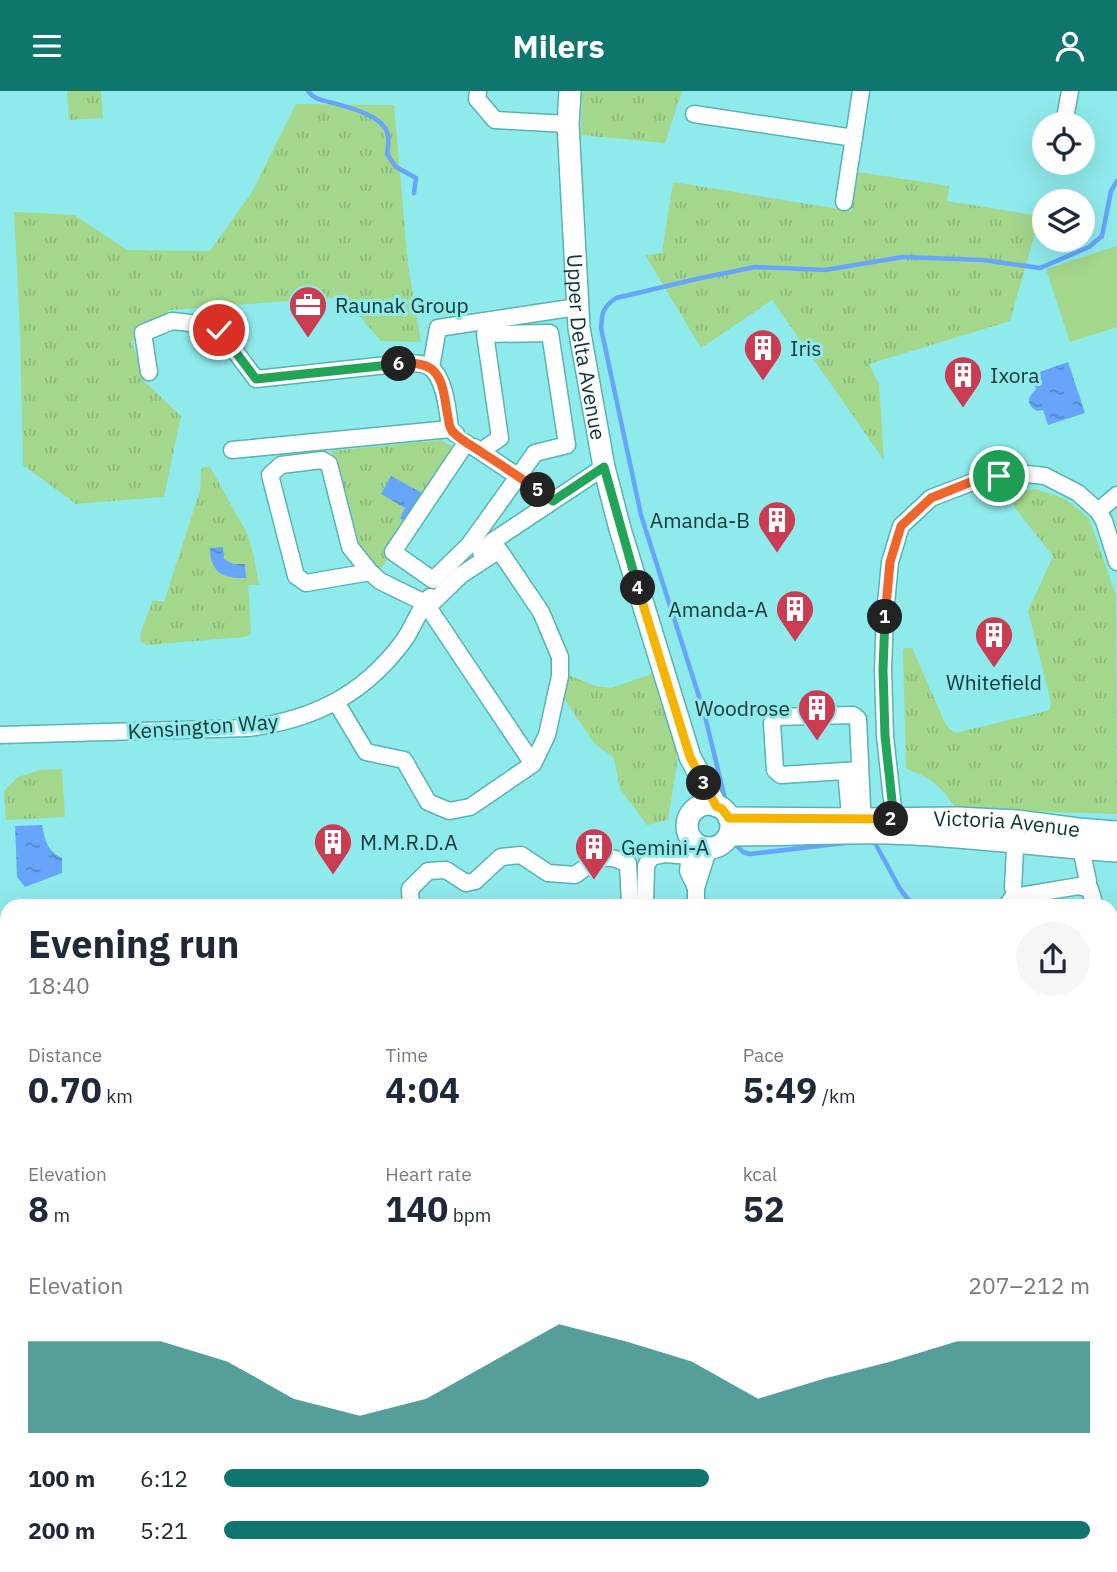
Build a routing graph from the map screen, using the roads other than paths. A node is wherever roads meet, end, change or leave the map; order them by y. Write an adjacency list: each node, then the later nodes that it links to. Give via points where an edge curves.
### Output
1 (478, 91): 7 (street, via 477,99 495,120)
2 (570, 91): 7 (street, Upper Delta Avenue)
3 (862, 91): 8 (street)
4 (1070, 91): 5 (street)
5 (1066, 112)
6 (694, 114): 8 (street)
7 (568, 124): 10 (street, Upper Delta Avenue)
8 (854, 138): 9 (street)
9 (844, 202)
10 (577, 307): 11 (street, via 438,328); 16 (street, Upper Delta Avenue)
11 (430, 367): 12 (street, via 406,363 256,379 219,330 172,321 143,333); 13 (street, via 444,392)
12 (149, 372)
13 (450, 429): 14 (street); 15 (street)
14 (473, 447): 17 (street); 17 (street, via 393,552 433,580 469,545); 17 (street, via 500,438 485,334 550,333 567,445 535,453)
15 (232, 450)
16 (604, 467): 19 (street, Kensington Way); 28 (street, Upper Delta Avenue, via 690,757)
17 (518, 476): 19 (street)
18 (1117, 495): 20 (street)
19 (553, 501): 23 (street, Kensington Way, via 493,541)
20 (1106, 515): 21 (street); 30 (street, via 1078,493 1045,477 1018,473 978,479 931,498 901,526 890,562 883,670)
21 (1117, 562)
22 (370, 572): 22 (street, via 351,547 329,464 322,460 281,465 271,475 296,576 306,583); 23 (street)
23 (425, 603): 24 (street, Kensington Way, via 403,642 373,676)
24 (336, 702): 25 (street, Kensington Way, via 276,725 248,728); 26 (street, via 366,751 404,760 428,802 449,811 470,807)
25 (0, 736)
26 (533, 764): 26 (street, via 428,607 461,575 499,550 541,612 560,657 547,736)
27 (853, 770): 27 (street, via 781,775 775,770 775,717 853,715 858,719); 29 (street)
28 (717, 817): 29 (street, Victoria Avenue, via 800,826); 35 (street, via 719,845); 35 (street, via 691,813 687,824)
29 (857, 826): 30 (street, Victoria Avenue)
30 (895, 826): 31 (street, Victoria Avenue)
31 (1016, 831): 33 (street, Victoria Avenue); 39 (street)
32 (1117, 832): 33 (street, Victoria Avenue)
33 (1079, 839): 34 (street, Victoria Avenue); 37 (street)
34 (1117, 851)
35 (695, 852): 36 (street, via 664,864); 36 (street, via 645,857); 38 (street); 38 (street, via 688,871)
36 (652, 875): 42 (street); 43 (street)
37 (1088, 881)
38 (696, 888): 44 (street)
39 (1013, 888)
40 (411, 899): 41 (street, via 410,889 428,871 446,870 466,883 475,881 501,857 521,855 548,873 575,875 599,858 617,859 628,864)
41 (630, 899)
42 (647, 899)
43 (655, 899)
44 (696, 899)
45 (1012, 899): 46 (street, via 1079,886 1090,890)
46 (1093, 899)

